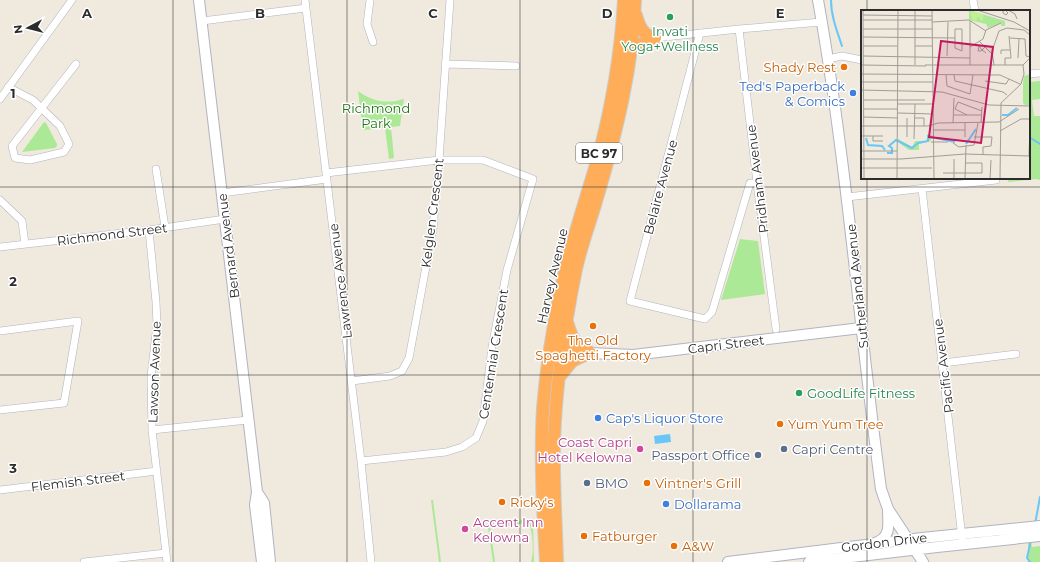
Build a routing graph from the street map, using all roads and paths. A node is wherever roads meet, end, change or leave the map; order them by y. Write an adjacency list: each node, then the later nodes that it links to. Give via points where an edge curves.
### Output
1 (72, 0): 27 (street)
2 (199, 0): 12 (street, Bernard Avenue)
3 (305, 0): 10 (street, Lawrence Avenue)
4 (370, 0): 18 (street, via 367,24)
5 (450, 0): 23 (street, Kelglen Crescent)
6 (624, 0): 15 (highway, Harvey Avenue / BC 97)
7 (818, 0): 13 (street, Sutherland Avenue)
8 (973, 0): 11 (street)
9 (635, 6): 17 (highway, via 642,30); 19 (highway, Harvey Avenue / BC 97)
10 (306, 8): 12 (street); 32 (street, Lawrence Avenue)
11 (974, 10)
12 (202, 21): 36 (street, Bernard Avenue)
13 (822, 22): 14 (street); 20 (street, Sutherland Avenue)
14 (739, 29): 16 (street); 34 (street, Pridham Avenue)
15 (621, 32): 19 (highway); 48 (highway, Harvey Avenue / BC 97, via 608,118 572,244)
16 (700, 33): 17 (street); 34 (street, Belaire Avenue, via 630,301 705,319 712,312 750,183)
17 (655, 38): 19 (highway, via 643,44)
18 (373, 42)
19 (631, 45): 44 (highway, Harvey Avenue / BC 97, via 614,138 575,272)
20 (828, 59): 21 (street, via 842,56); 37 (street, Sutherland Avenue)
21 (861, 60)
22 (76, 64): 29 (street)
23 (445, 64): 24 (street); 30 (street, Kelglen Crescent)
24 (516, 66)
25 (1040, 73): 26 (street)
26 (1030, 74)
27 (8, 87): 28 (street); 29 (street, via 33,100)
28 (0, 99)
29 (42, 108): 29 (street, via 60,126 69,144 64,152 30,160 15,158 12,146)
30 (439, 160): 32 (street); 54 (street, Kelglen Crescent, via 432,229 409,358 402,371 390,376); 58 (street, Centennial Crescent, via 483,160 532,178 507,270 492,347 483,421 476,438 462,447 446,452)
31 (156, 169): 40 (street)
32 (327, 176): 36 (street); 54 (street, Lawrence Avenue)
33 (996, 180): 35 (street)
34 (757, 183): 46 (street, Pridham Avenue)
35 (922, 189): 37 (street); 52 (street, Pacific Avenue)
36 (222, 193): 39 (street, Bernard Avenue)
37 (847, 197): 45 (street, Sutherland Avenue)
38 (0, 200): 42 (street, via 22,221)
39 (225, 219): 40 (street, Richmond Street); 56 (street, Bernard Avenue)
40 (165, 227): 41 (street, Richmond Street)
41 (149, 230): 42 (street, Richmond Street); 57 (street, Lawson Avenue, via 157,325 151,376)
42 (25, 244): 43 (street, Richmond Street)
43 (0, 247)
44 (566, 321): 49 (highway, Harvey Avenue / BC 97); 50 (highway, via 577,345)
45 (861, 328): 50 (street, Capri Street, via 633,355); 62 (street, Sutherland Avenue, via 881,489)
46 (776, 329)
47 (0, 331): 55 (street, via 78,321 64,403)
48 (552, 334): 49 (highway, via 556,344); 66 (highway, Harvey Avenue / BC 97, via 543,409 542,483)
49 (561, 348): 50 (highway); 53 (highway, Harvey Avenue / BC 97)
50 (590, 353): 53 (highway, via 572,361)
51 (1016, 354): 52 (street)
52 (943, 363): 64 (street, Pacific Avenue)
53 (558, 377): 66 (highway, Harvey Avenue / BC 97)
54 (352, 381): 58 (street, Lawrence Avenue)
55 (0, 410)
56 (248, 420): 57 (street); 61 (street, Bernard Avenue)
57 (152, 430): 59 (street, Lawson Avenue)
58 (361, 461): 77 (street, Lawrence Avenue)
59 (157, 471): 60 (street, Flemish Street); 71 (street, Lawson Avenue)
60 (0, 490)
61 (257, 492): 75 (street, Bernard Avenue, via 255,505); 76 (street, Bernard Avenue, via 264,503)
62 (888, 509): 65 (street, Sutherland Avenue); 67 (street, via 887,532 882,540)
63 (1035, 531): 64 (street, Gordon Drive); 68 (street, Gordon Drive)
64 (962, 533): 65 (street, Gordon Drive); 68 (street, Pacific Avenue)
65 (908, 540): 67 (street, Gordon Drive); 70 (street, Sutherland Avenue)
66 (551, 544): 78 (highway); 79 (highway, Harvey Avenue / BC 97); 80 (highway, Harvey Avenue / BC 97); 81 (highway)
67 (872, 544): 72 (street, Gordon Drive)
68 (963, 544): 69 (street, Gordon Drive)
69 (936, 547): 70 (street, Gordon Drive); 85 (street)
70 (915, 549): 83 (street, Gordon Drive); 84 (street, Sutherland Avenue)
71 (166, 552): 73 (street); 74 (street, Lawson Avenue)
72 (789, 558): 82 (street, Gordon Drive)
73 (84, 562)
74 (167, 562)
75 (262, 562)
76 (270, 562)
77 (371, 562)
78 (540, 562)
79 (546, 562)
80 (557, 562)
81 (563, 562)
82 (728, 562)
83 (809, 562)
84 (922, 562)
85 (927, 562)

